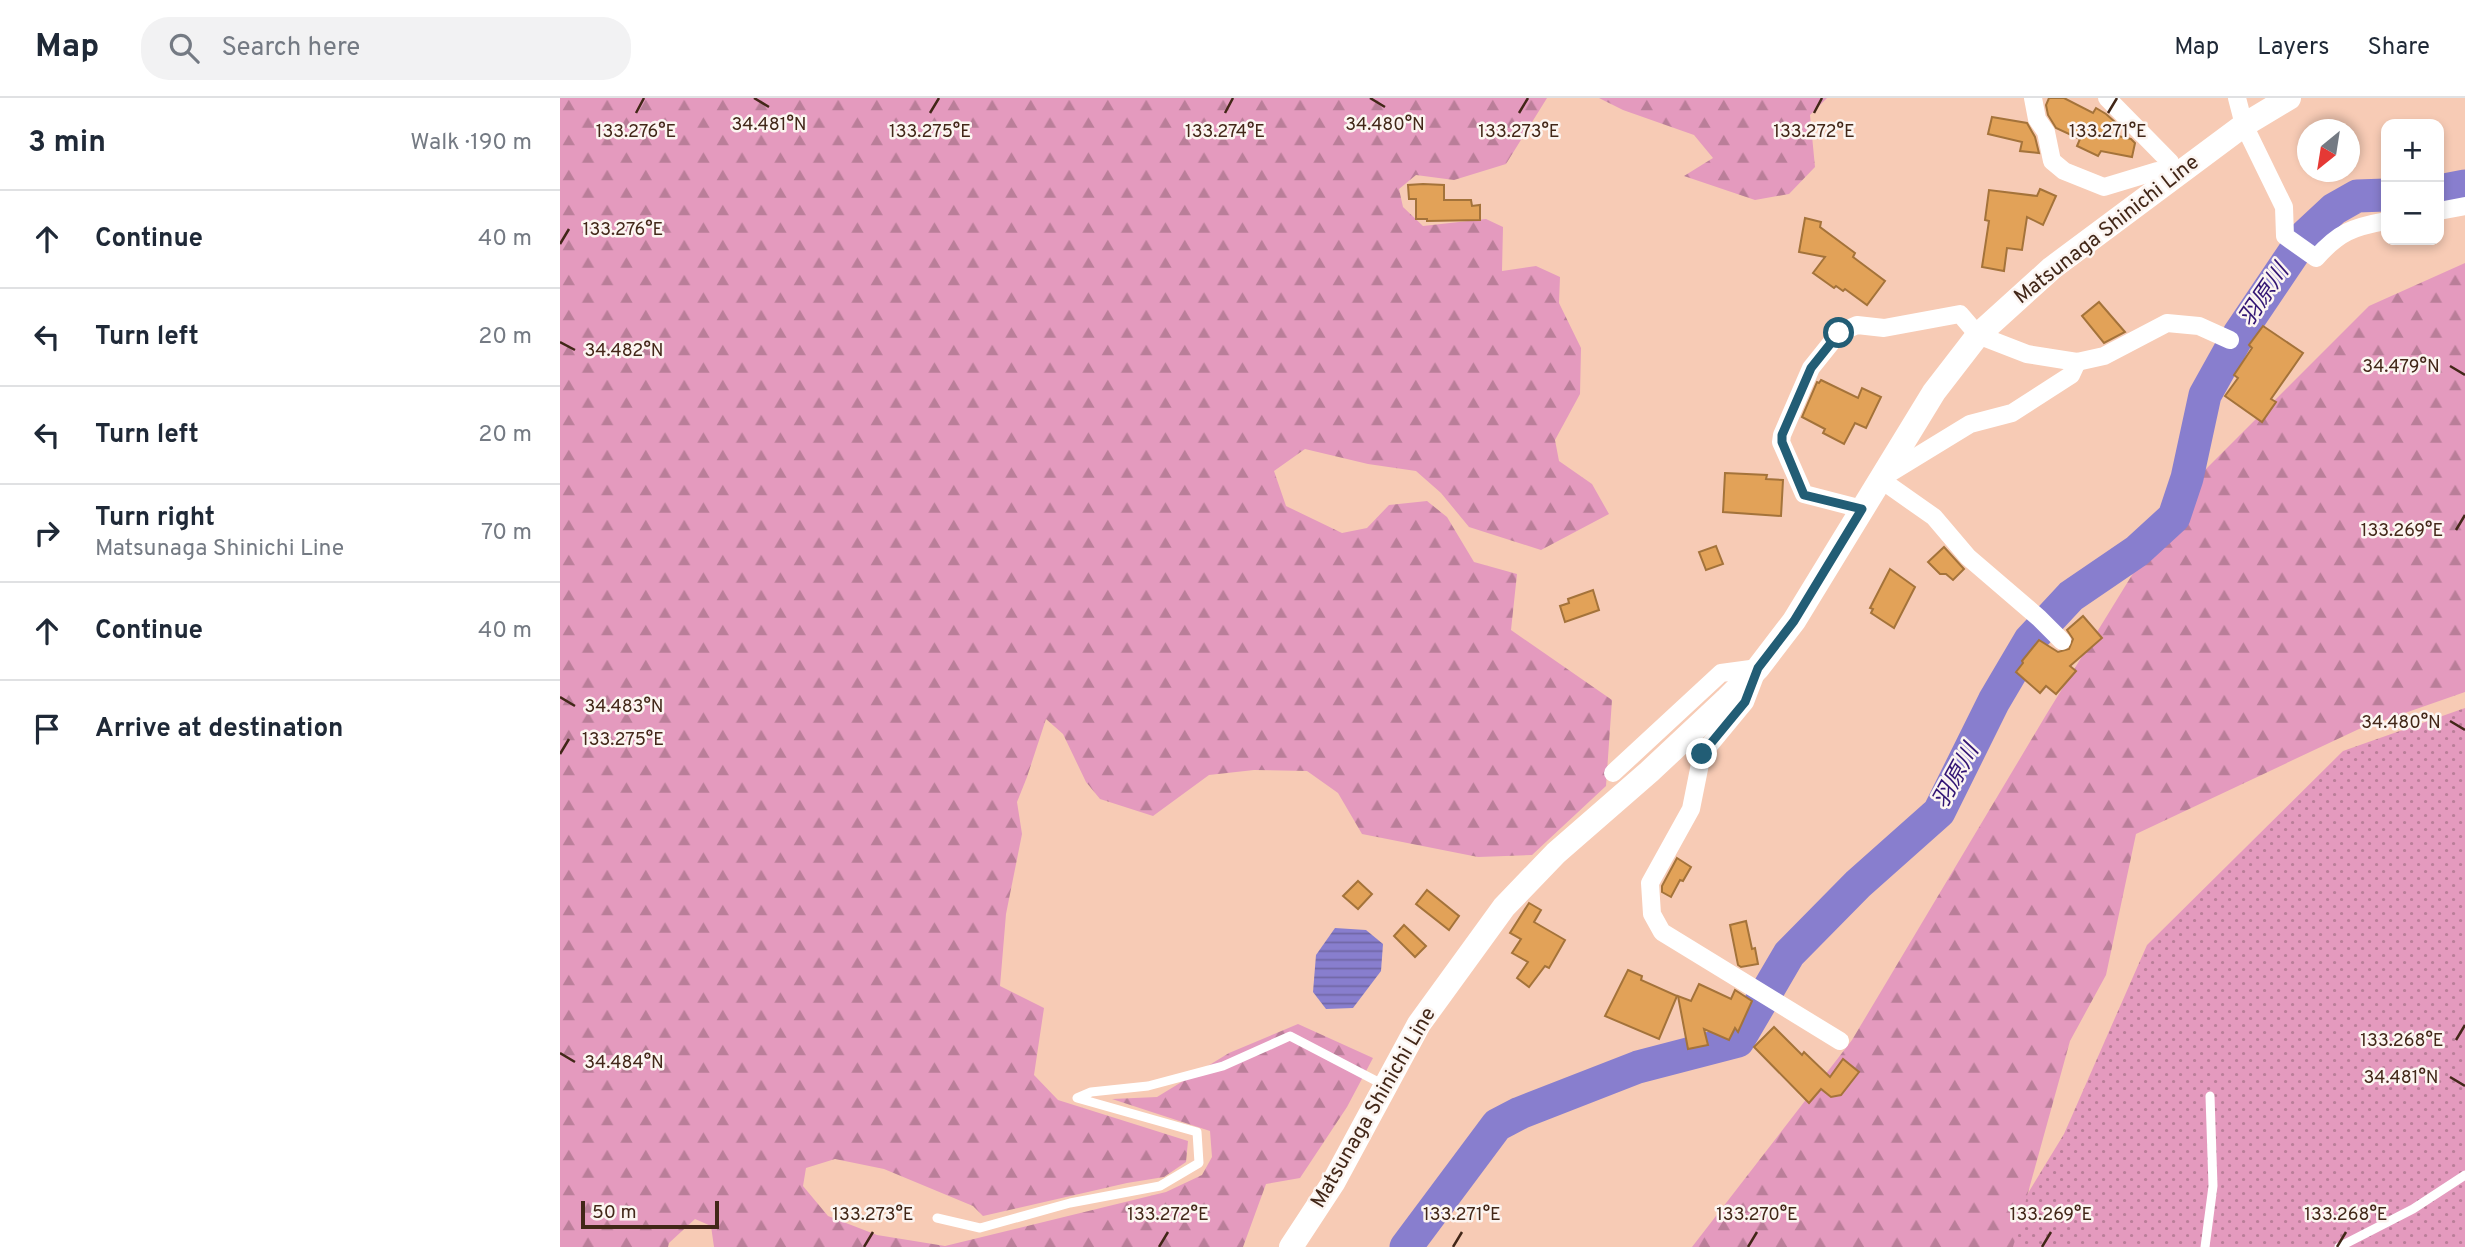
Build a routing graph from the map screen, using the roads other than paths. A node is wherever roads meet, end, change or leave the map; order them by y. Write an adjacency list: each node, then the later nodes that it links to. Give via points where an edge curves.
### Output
1 (2033, 98): 6 (street, via 2052,161 2064,171 2104,187 2157,171)
2 (2107, 98): 6 (street, via 2170,162)
3 (2237, 98): 5 (street)
4 (2289, 98): 5 (main road, Matsunaga Shinichi Line)
5 (2244, 125): 6 (main road, Matsunaga Shinichi Line); 9 (street, via 2284,207 2285,236 2316,258 2334,237)
6 (2175, 177): 10 (main road, Matsunaga Shinichi Line, via 2052,268)
7 (2465, 206): 8 (street)
8 (2444, 210)
9 (2381, 222)
10 (1978, 335): 12 (street, via 2027,354); 13 (main road, Matsunaga Shinichi Line, via 1934,392); 14 (street, via 1960,314 1885,328 1857,325 1839,333 1811,368 1782,442 1804,495)
11 (2230, 340): 12 (street, via 2199,326 2167,323 2104,356)
12 (2077, 362): 13 (street, via 2071,375 2012,413 1970,424)
13 (1880, 479): 14 (main road, Matsunaga Shinichi Line); 15 (street, via 1934,517 1968,557)
14 (1862, 509): 16 (main road, Matsunaga Shinichi Line, via 1794,621)
15 (2062, 641)
16 (1758, 668): 17 (street, via 1721,673); 18 (street, via 1745,702 1702,754 1691,809 1650,883 1652,914 1662,932); 19 (main road, Matsunaga Shinichi Line, via 1556,853 1504,907 1419,1024)
17 (1613, 773)
18 (1840, 1041)
19 (1386, 1086): 22 (lane, via 1290,1036 1223,1066 1148,1086 1091,1092 1077,1098 1197,1132 1199,1163 1160,1186 1070,1203 980,1228); 23 (main road, Matsunaga Shinichi Line, via 1333,1183)
20 (2210, 1096): 24 (lane, via 2213,1186)
21 (2465, 1175): 25 (lane, via 2413,1209)
22 (937, 1219)
23 (1291, 1247)
24 (2205, 1247)
25 (2339, 1247)

